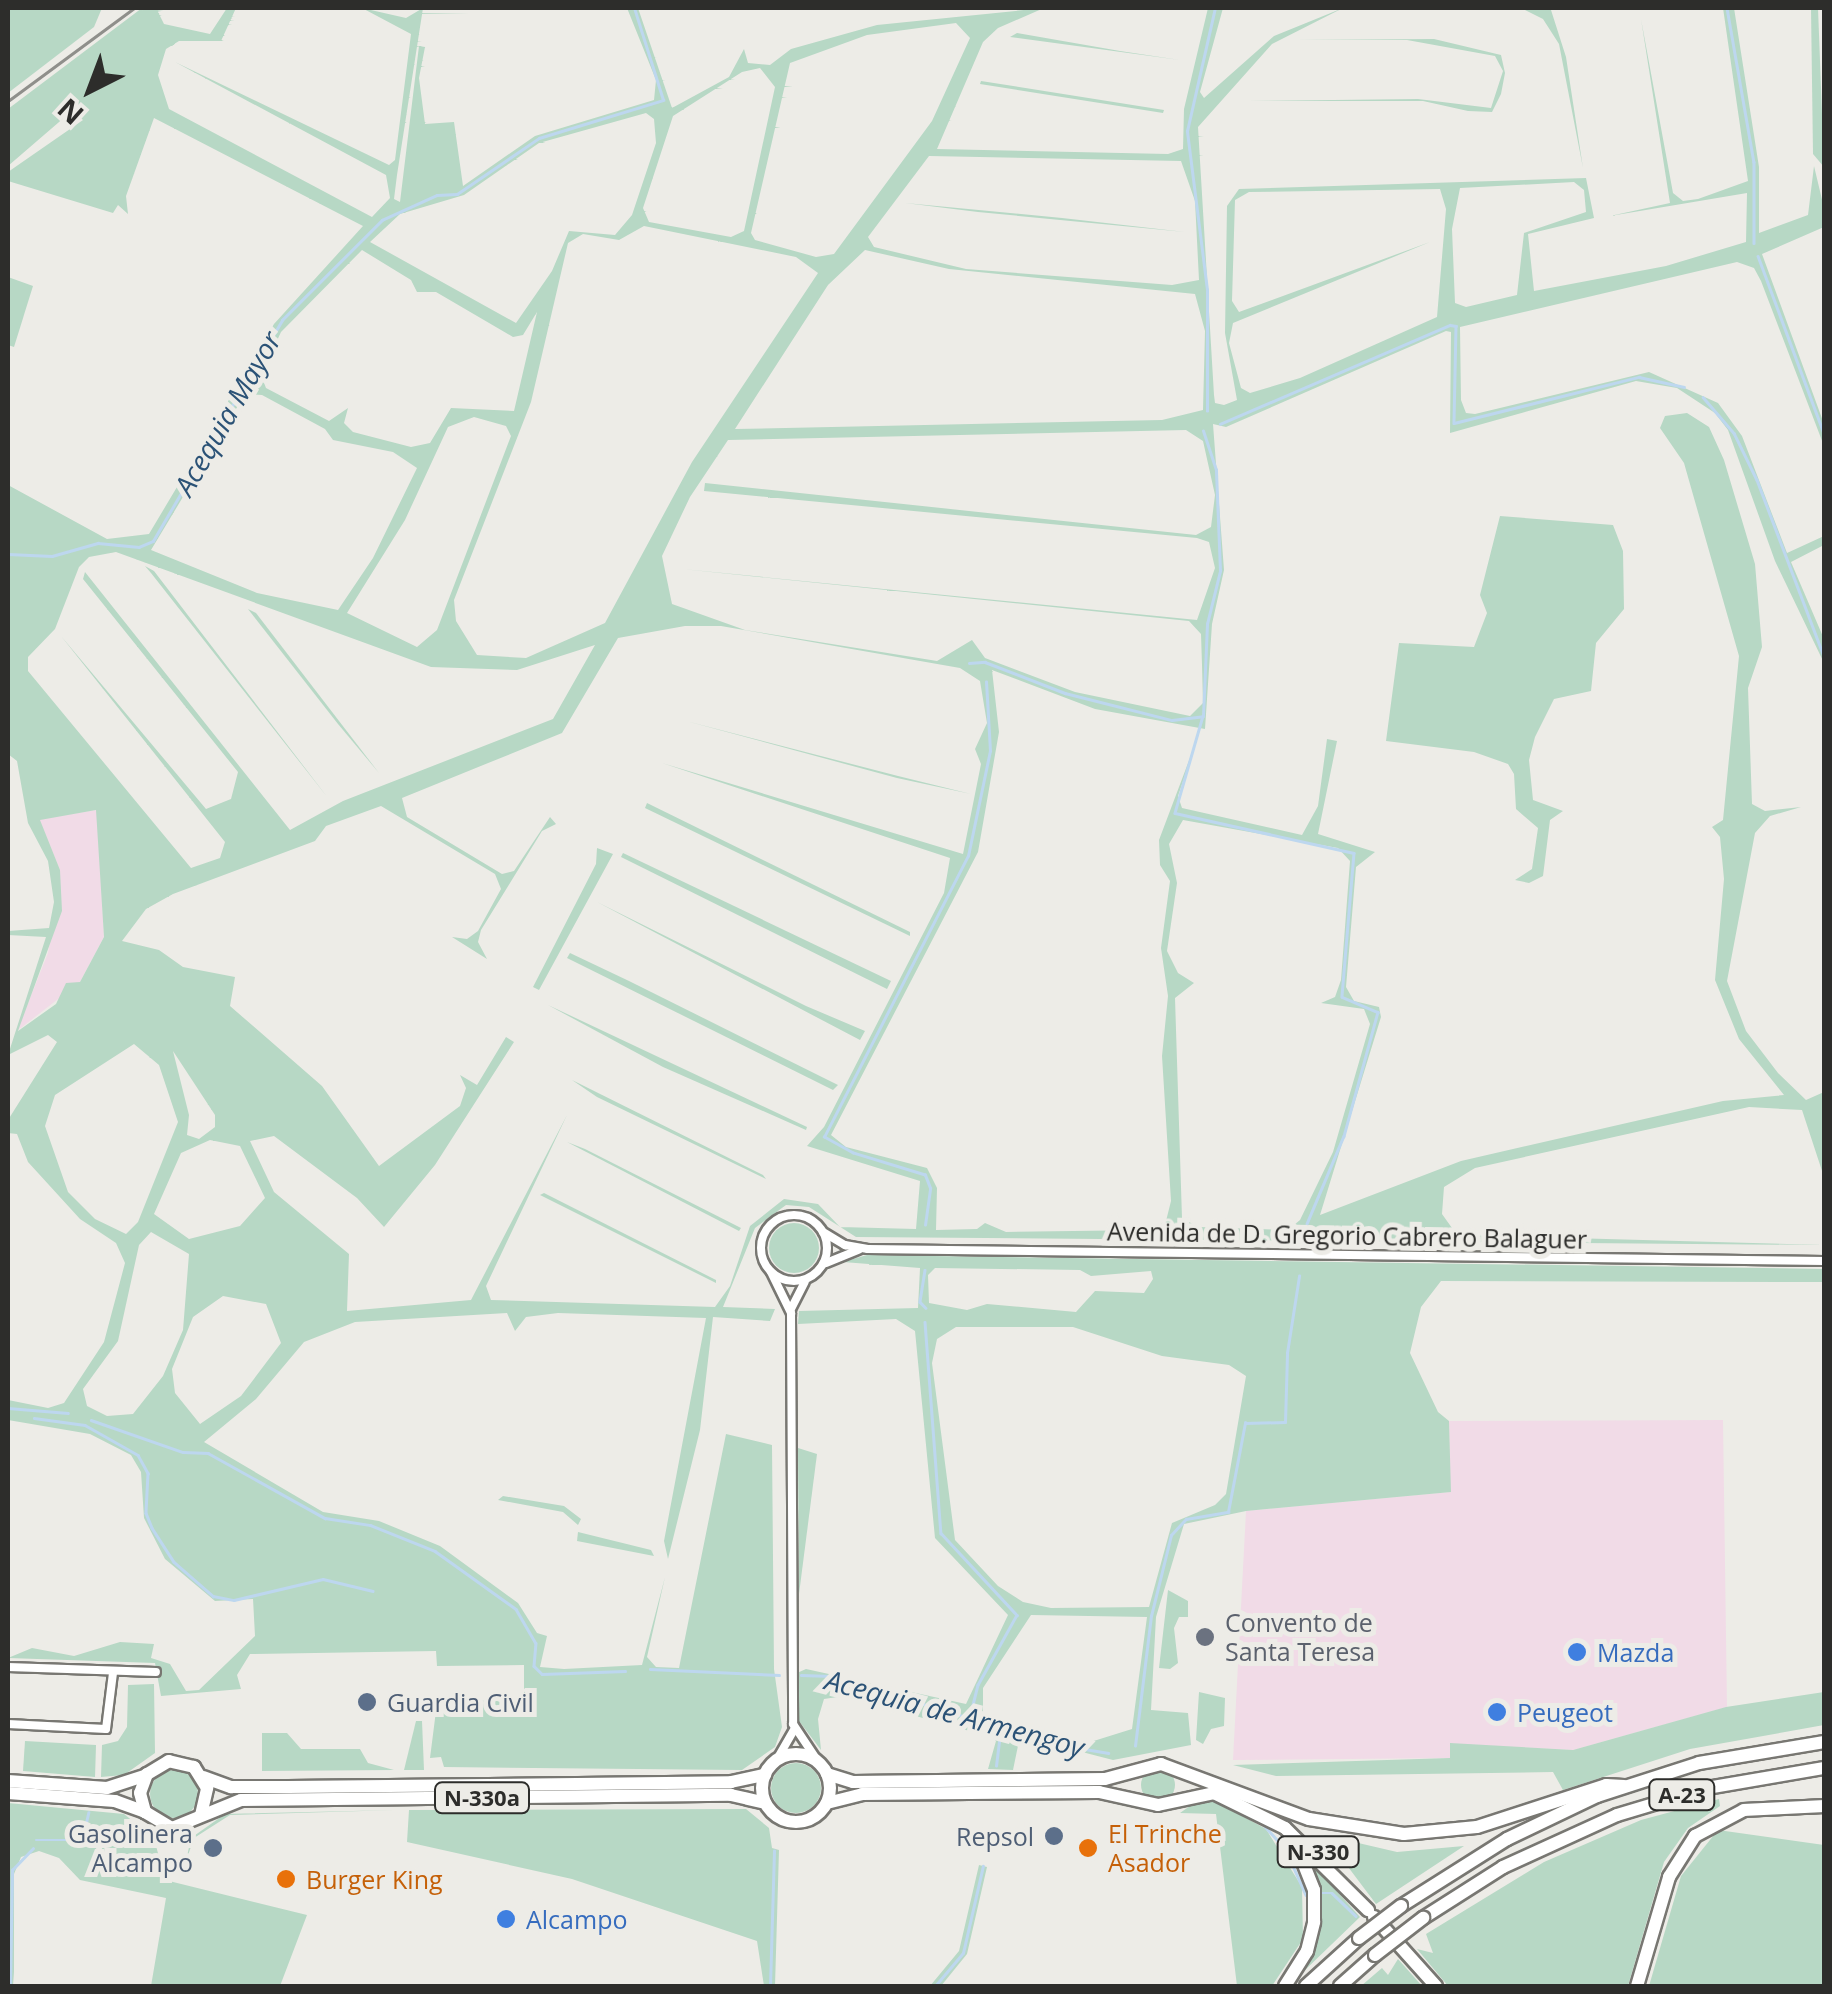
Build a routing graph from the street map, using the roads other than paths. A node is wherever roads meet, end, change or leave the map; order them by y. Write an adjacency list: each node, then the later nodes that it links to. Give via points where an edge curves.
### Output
1 (823, 1232): 2 (street, Avenida de D. Gregorio Cabrero Balaguer, via 845,1246); 4 (street); 5 (street, via 799,1215 772,1224 761,1251)
2 (868, 1248): 3 (street, Avenida de D. Gregorio Cabrero Balaguer); 4 (street, Avenida de D. Gregorio Cabrero Balaguer)
3 (1824, 1261)
4 (823, 1266): 6 (street)
5 (771, 1272): 6 (street, via 792,1282); 7 (street)
6 (810, 1278): 7 (street)
7 (791, 1313): 12 (street)
8 (8, 1667): 10 (street)
9 (156, 1672): 10 (street)
10 (113, 1674): 11 (street, via 106,1729)
11 (8, 1724)
12 (794, 1730): 14 (street); 15 (street)
13 (1824, 1742): 23 (highway, A-23, via 1710,1760)
14 (776, 1761): 15 (highway, via 801,1754); 18 (highway)
15 (823, 1768): 19 (highway, via 862,1782); 29 (highway)
16 (1824, 1768): 37 (highway, A-23, bridge, via 1706,1788 1617,1815 1504,1867 1423,1918)
17 (146, 1774): 21 (highway, N-330a, via 176,1761); 22 (highway, N-330a, via 107,1788); 31 (highway)
18 (765, 1774): 21 (highway, N-330a, via 731,1782 288,1787 226,1786); 28 (highway)
19 (1133, 1774): 20 (highway, via 1161,1764); 26 (highway, via 1129,1787)
20 (1184, 1776): 25 (highway); 27 (highway, N-330)
21 (203, 1777): 32 (highway, via 208,1794)
22 (8, 1780)
23 (1624, 1786): 27 (highway, via 1606,1784 1492,1824 1422,1834 1338,1827); 36 (highway, A-23, bridge, via 1507,1839 1401,1906)
24 (8, 1793): 31 (highway, N-330a, via 114,1801)
25 (1184, 1795): 26 (highway, N-330a, via 1163,1805); 33 (highway, N-330, via 1233,1798)
26 (1136, 1800): 29 (highway, N-330a, via 1098,1792 862,1794)
27 (1262, 1800): 34 (highway, N-330)
28 (765, 1803): 29 (highway, N-330a, via 778,1818 798,1823); 32 (highway, N-330a, via 731,1795 240,1800)
29 (827, 1803)
30 (1824, 1806): 39 (highway, via 1744,1810 1695,1836 1669,1877)
31 (144, 1812): 32 (highway, N-330a, via 172,1828)
32 (201, 1815)
33 (1285, 1828): 34 (highway, N-330); 35 (highway, via 1308,1868 1315,1912 1307,1951)
34 (1368, 1910): 38 (highway, N-330)
35 (1285, 1986)
36 (1306, 1986)
37 (1340, 1986)
38 (1436, 1986)
39 (1637, 1986)

